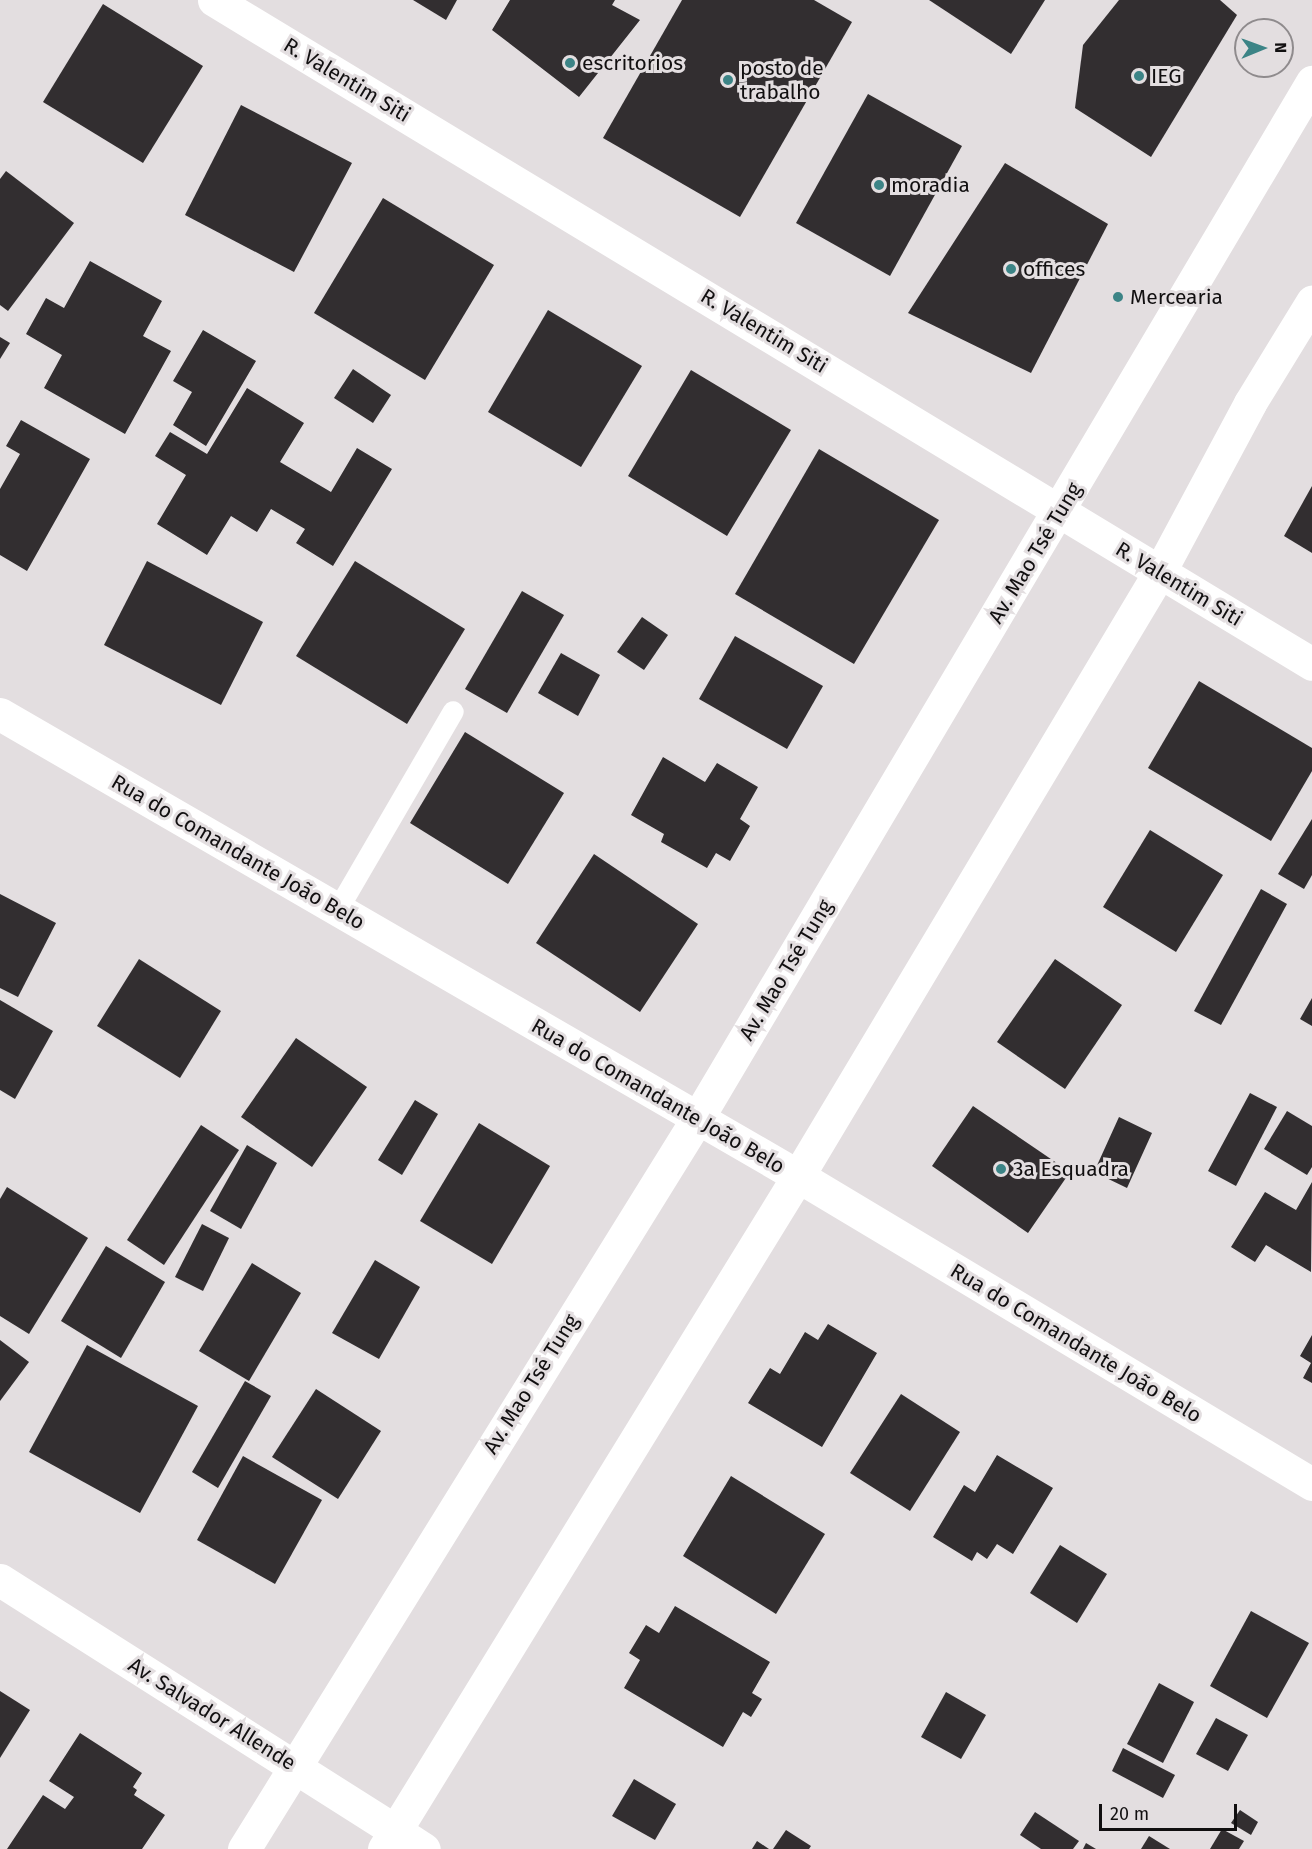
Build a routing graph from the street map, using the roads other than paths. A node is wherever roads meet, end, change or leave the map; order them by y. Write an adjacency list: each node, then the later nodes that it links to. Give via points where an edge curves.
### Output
1 (214, 0): 4 (main road, R. Valentim Siti)
2 (1312, 82): 4 (main road, Av. Mao Tsé Tung)
3 (1312, 302): 5 (main road, via 1250,403)
4 (1061, 511): 5 (main road, R. Valentim Siti); 10 (main road, Av. Mao Tsé Tung)
5 (1159, 573): 6 (main road, R. Valentim Siti); 11 (main road)
6 (1312, 664)
7 (453, 711): 9 (lane)
8 (0, 714): 9 (main road, Rua do Comandante João Belo)
9 (337, 910): 10 (main road, Rua do Comandante João Belo)
10 (697, 1119): 11 (main road, Rua do Comandante João Belo); 14 (main road, Av. Mao Tsé Tung)
11 (798, 1176): 12 (main road, Rua do Comandante João Belo); 15 (main road)
12 (1312, 1484)
13 (0, 1580): 14 (main road, Av. Salvador Allende)
14 (294, 1766): 15 (main road, Av. Salvador Allende); 16 (main road, Av. Mao Tsé Tung)
15 (390, 1840): 17 (main road, Av. Salvador Allende)
16 (244, 1849)
17 (424, 1849)

